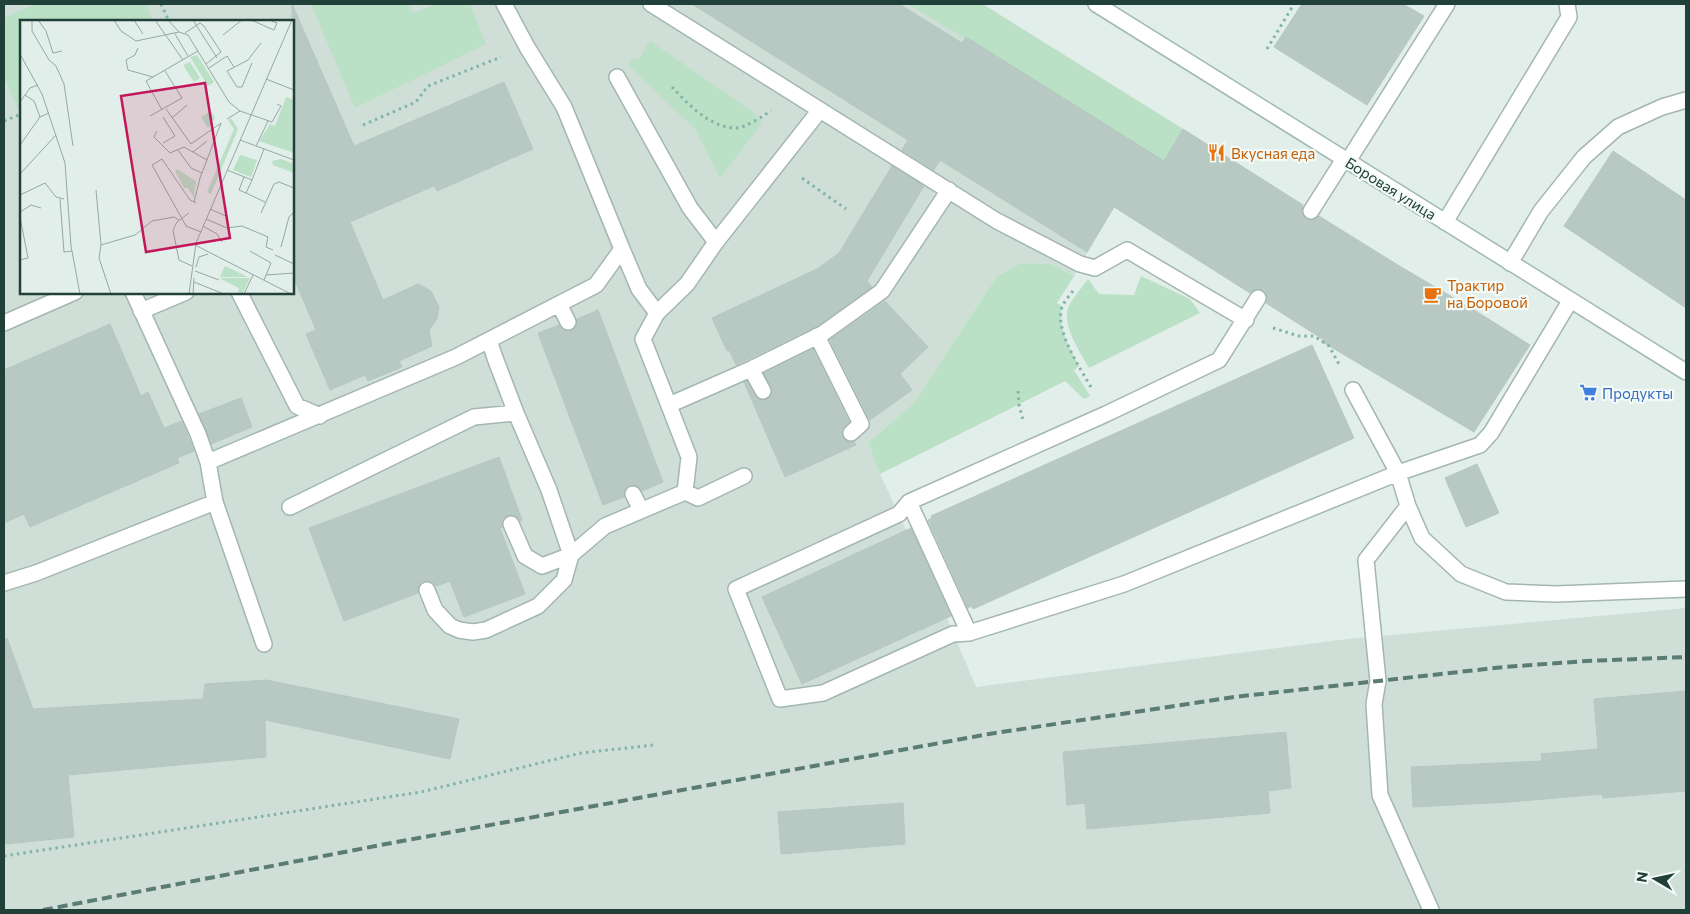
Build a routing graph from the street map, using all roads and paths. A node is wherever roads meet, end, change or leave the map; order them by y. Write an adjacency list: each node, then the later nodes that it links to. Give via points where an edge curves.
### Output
1 (161, 4): 8 (path)
2 (504, 4): 9 (street)
3 (651, 4): 13 (street)
4 (1096, 4): 19 (street, Боровая улица)
5 (1294, 4): 10 (path)
6 (1447, 4): 19 (street)
7 (1567, 4): 24 (street, via 1569,17)
8 (169, 20)
9 (526, 47): 18 (path, via 428,86 416,102); 26 (street, via 564,107)
10 (1267, 49)
11 (617, 77): 25 (street, via 690,208)
12 (672, 87): 13 (path, via 692,108 713,122 737,128 776,108)
13 (790, 90): 15 (street)
14 (1686, 100): 27 (street, via 1618,127 1584,157 1541,211)
15 (820, 110): 20 (street); 21 (street)
16 (20, 114): 17 (path)
17 (4, 121)
18 (363, 125)
19 (1346, 160): 23 (street); 24 (street, Боровая улица)
20 (779, 162): 22 (path); 25 (street)
21 (949, 190): 28 (street, via 998,221 1080,264); 41 (street, via 882,292)
22 (846, 209)
23 (1311, 211)
24 (1445, 222): 27 (street, Боровая улица)
25 (716, 242): 37 (street, via 686,284)
26 (622, 249): 35 (street, via 596,285); 37 (street, via 639,289)
27 (1510, 264): 34 (street, Боровая улица)
28 (1095, 268): 38 (street, via 1128,250); 49 (path, via 1084,275 1062,306 1060,318 1062,332)
29 (70, 294): 40 (street)
30 (134, 294): 36 (street)
31 (181, 294): 36 (street)
32 (240, 294): 50 (street, via 297,406)
33 (1258, 298): 38 (street)
34 (1570, 301): 44 (street, Боровая улица); 53 (street, via 1480,445)
35 (559, 304): 39 (street); 42 (street)
36 (141, 311): 52 (street)
37 (657, 313): 47 (street, via 643,339)
38 (1246, 320): 45 (path, via 1299,336 1314,336 1329,346); 49 (street, via 1219,360)
39 (568, 322)
40 (4, 323)
41 (818, 336): 43 (street); 51 (street, via 861,424)
42 (489, 340): 48 (street); 50 (street, via 456,358)
43 (751, 369): 46 (street); 47 (street)
44 (1686, 372)
45 (1352, 390): 53 (street)
46 (763, 392)
47 (669, 405): 55 (street, via 689,457)
48 (516, 413): 60 (street, via 474,417); 63 (street, via 549,490)
49 (1106, 414): 58 (street)
50 (320, 416): 52 (street)
51 (851, 433)
52 (208, 462): 57 (street)
53 (1398, 473): 59 (street); 67 (street, via 1124,584)
54 (744, 476): 55 (street, via 698,498)
55 (686, 492): 61 (street)
56 (633, 494): 61 (street)
57 (215, 502): 64 (street); 68 (street)
58 (909, 502): 67 (street); 67 (street, via 899,514 736,589 780,699 823,693 953,634)
59 (1408, 506): 65 (street, via 1422,538 1461,574 1506,592 1556,594); 71 (street, via 1366,560 1378,681 1374,704 1380,796)
60 (290, 507)
61 (642, 510): 63 (street, via 604,526)
62 (511, 524): 63 (street, via 525,556 542,566)
63 (571, 555): 66 (street, via 564,580 538,606 486,630 473,632 450,626 435,610)
64 (4, 583)
65 (1686, 589)
66 (427, 590)
67 (969, 633)
68 (264, 644)
69 (654, 745): 70 (path, via 581,753 421,792)
70 (4, 856)
71 (1432, 910)

